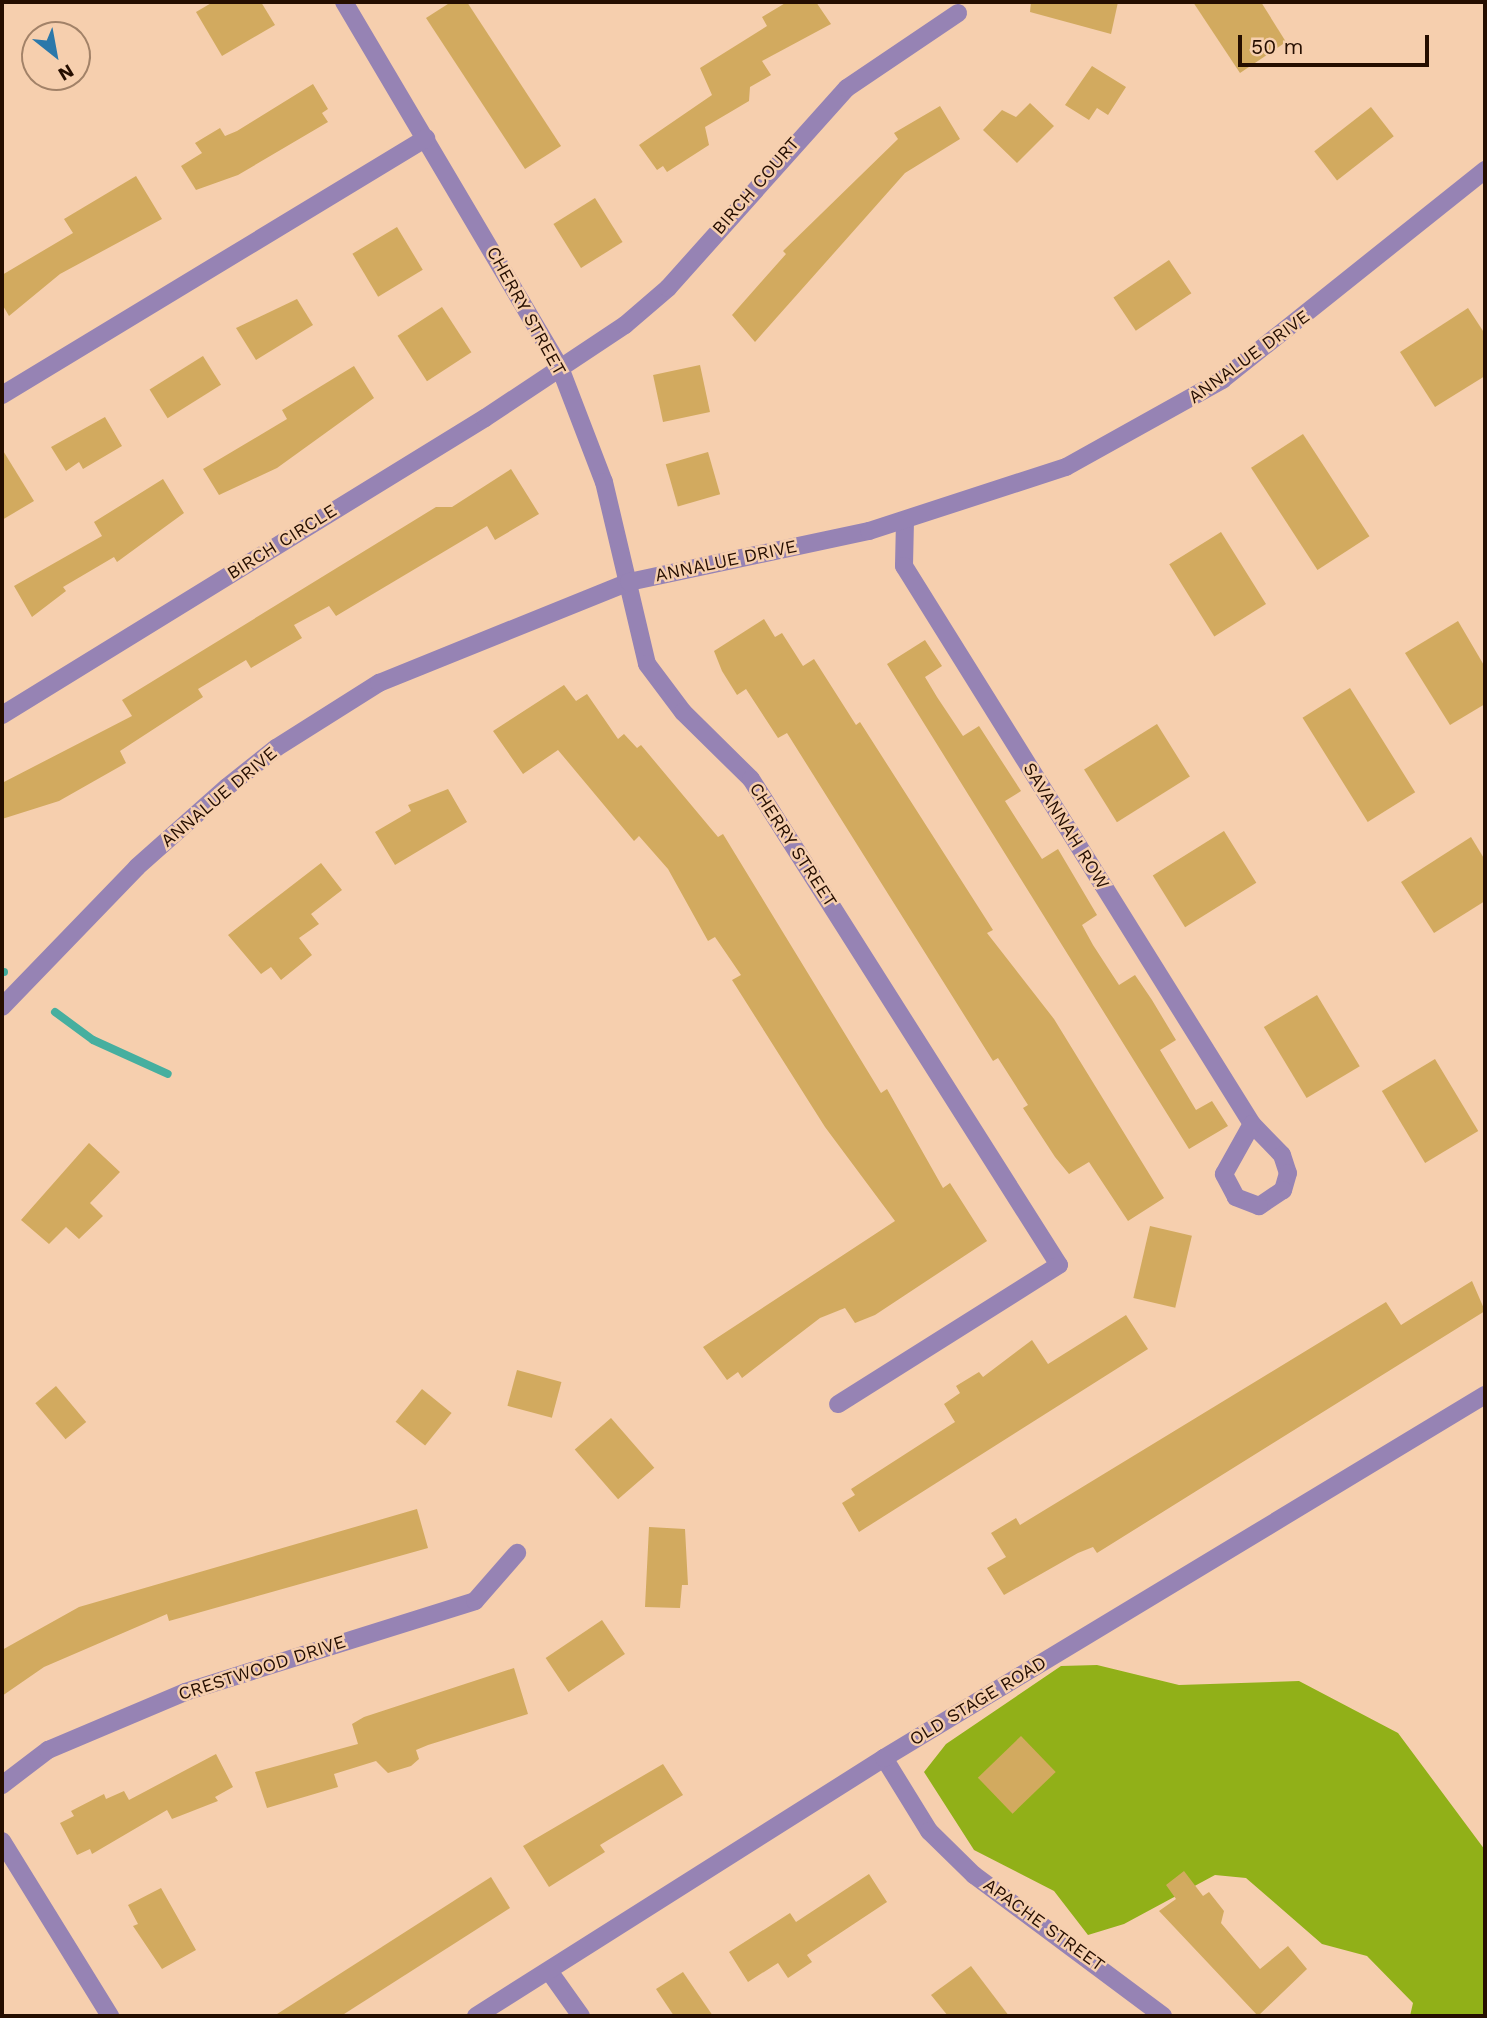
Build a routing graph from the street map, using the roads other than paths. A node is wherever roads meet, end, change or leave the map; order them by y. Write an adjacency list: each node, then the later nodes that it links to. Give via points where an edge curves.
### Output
1 (344, 2): 3 (street, CHERRY STREET)
2 (958, 13): 5 (street, BIRCH COURT, via 847,88 668,288 625,325)
3 (426, 138): 5 (street, CHERRY STREET); 6 (street)
4 (1485, 170): 7 (street, ANNALUE DRIVE, via 1365,271 1171,412 1066,467)
5 (559, 365): 8 (street, CHERRY STREET, via 604,482); 9 (street, BIRCH CIRCLE, via 485,418)
6 (2, 395)
7 (905, 521): 8 (street, ANNALUE DRIVE); 11 (street, SAVANNAH ROW, via 904,566)
8 (629, 582): 10 (street, ANNALUE DRIVE, via 379,683 276,748 137,867); 13 (street, CHERRY STREET, via 647,664 683,712 751,779 1059,1265)
9 (2, 715)
10 (2, 1007)
11 (1252, 1124): 11 (street, SAVANNAH ROW, via 1282,1155 1288,1173 1283,1190 1259,1206 1236,1197 1224,1174)
12 (1485, 1395): 15 (street, OLD STAGE ROAD)
13 (838, 1404)
14 (517, 1553): 16 (street, CRESTWOOD DRIVE, via 475,1601 185,1692 48,1750)
15 (884, 1758): 18 (street, OLD STAGE ROAD); 22 (street, APACHE STREET, via 929,1831 974,1875)
16 (2, 1784)
17 (2, 1841): 19 (street)
18 (549, 1971): 20 (street, OLD STAGE ROAD); 21 (street)
19 (110, 2016)
20 (476, 2016)
21 (581, 2016)
22 (1163, 2016)

